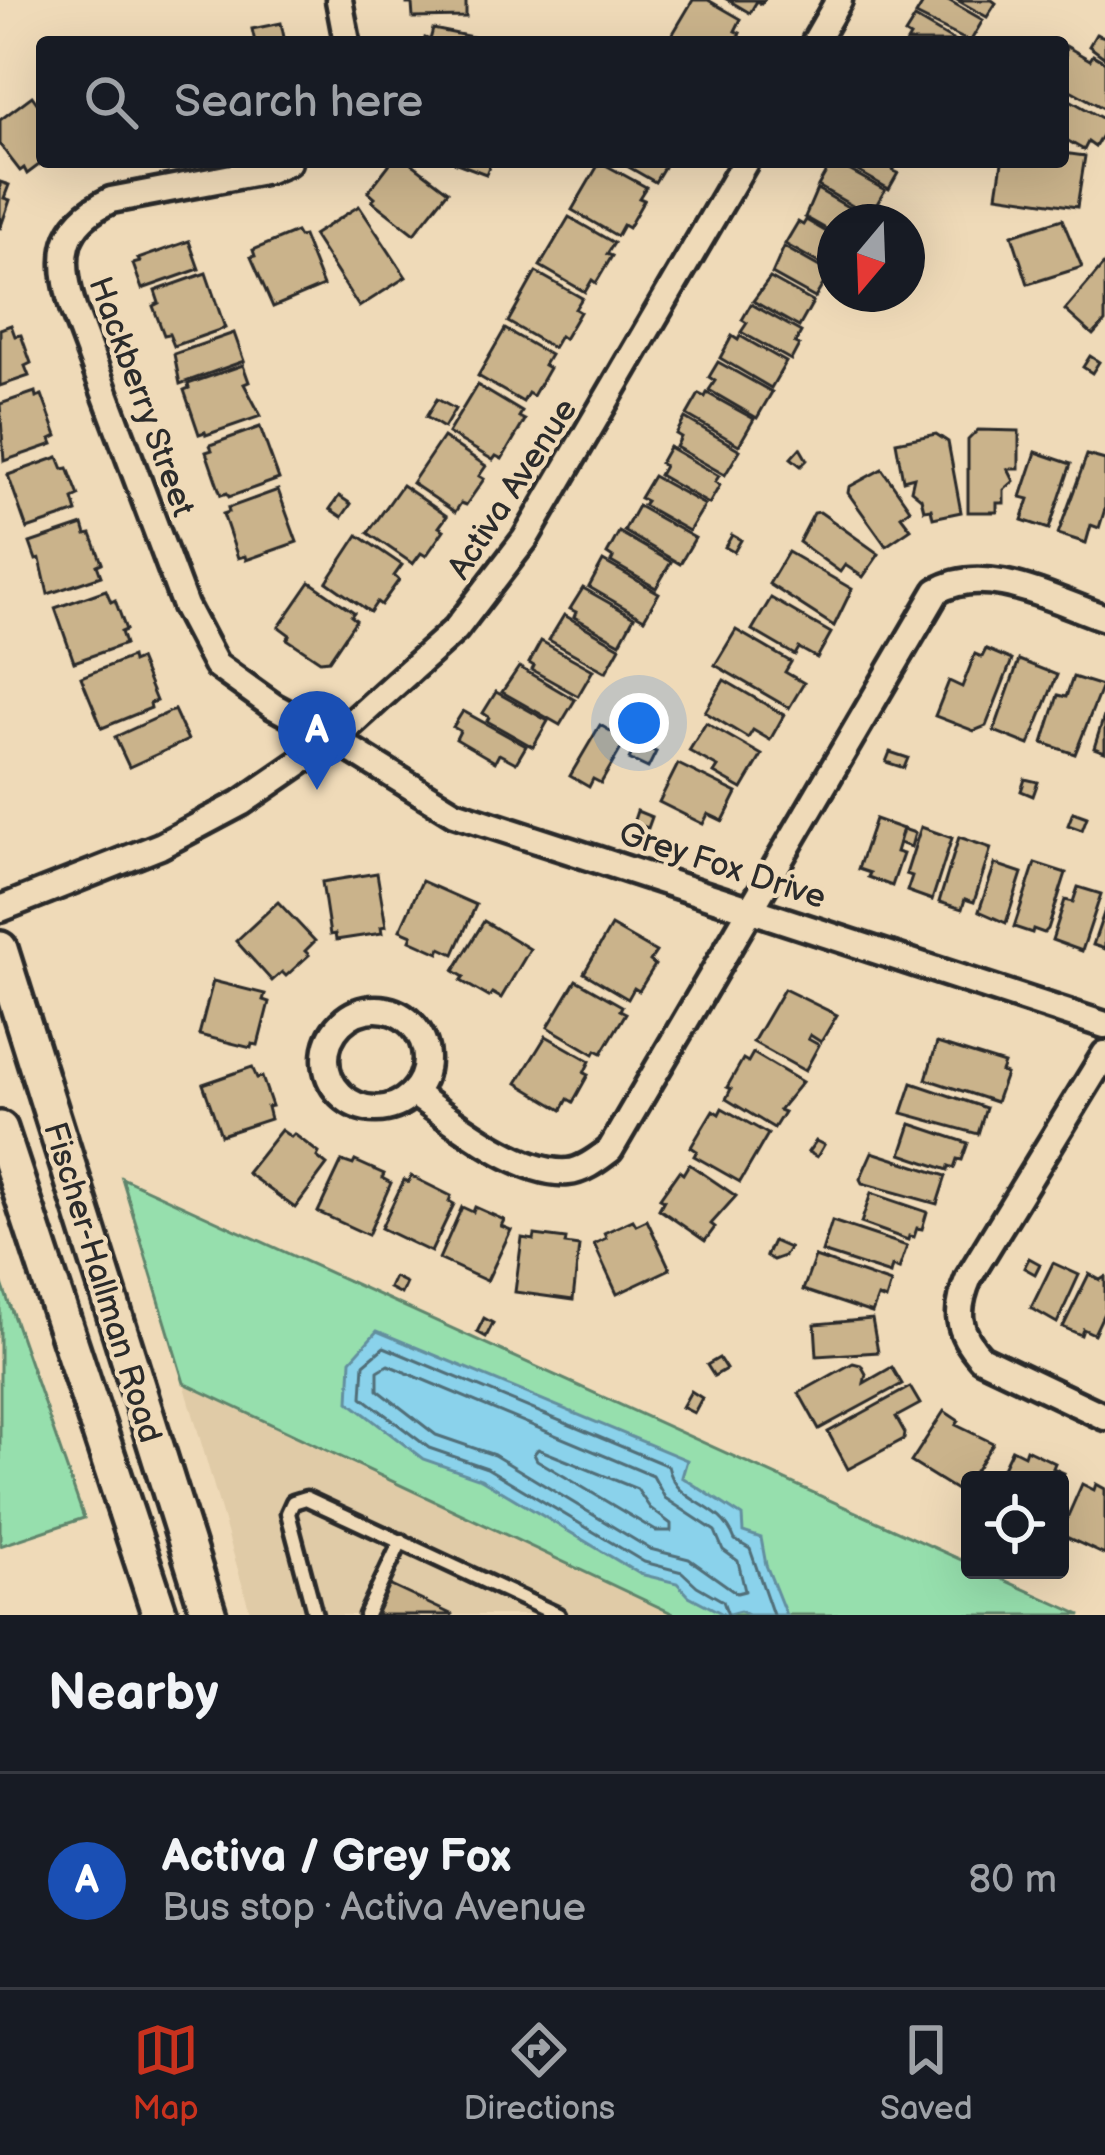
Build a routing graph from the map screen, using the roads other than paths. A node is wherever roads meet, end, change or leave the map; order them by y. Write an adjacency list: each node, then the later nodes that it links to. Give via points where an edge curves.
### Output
1 (339, 0): 3 (street)
2 (839, 0): 4 (street)
3 (346, 36)
4 (818, 36)
5 (274, 168): 8 (street, Hackberry Street, via 111,200 88,211 63,268 185,607 216,665)
6 (741, 168): 8 (street, Activa Avenue, via 525,539 456,629)
7 (1105, 618): 9 (street, via 976,578 937,590)
8 (334, 739): 9 (street, Grey Fox Drive, via 454,813); 10 (street, Activa Avenue, via 160,846)
9 (751, 907): 12 (street, Grey Fox Drive); 14 (street, via 610,1150 591,1164 542,1169 491,1146)
10 (0, 909)
11 (0, 949): 19 (main road, Fischer-Hallman Road)
12 (1105, 1024)
13 (1105, 1054): 16 (street, via 969,1277 958,1321 981,1358)
14 (413, 1093): 14 (street, via 426,1056 411,1023 372,1009 340,1023 326,1057 348,1101 387,1108)
15 (0, 1129): 18 (main road, Fischer-Hallman Road)
16 (1105, 1417)
17 (401, 1541): 20 (lane, via 306,1498 293,1502 288,1514); 21 (lane); 22 (lane)
18 (160, 1615)
19 (209, 1615)
20 (315, 1615)
21 (366, 1615)
22 (557, 1615)

